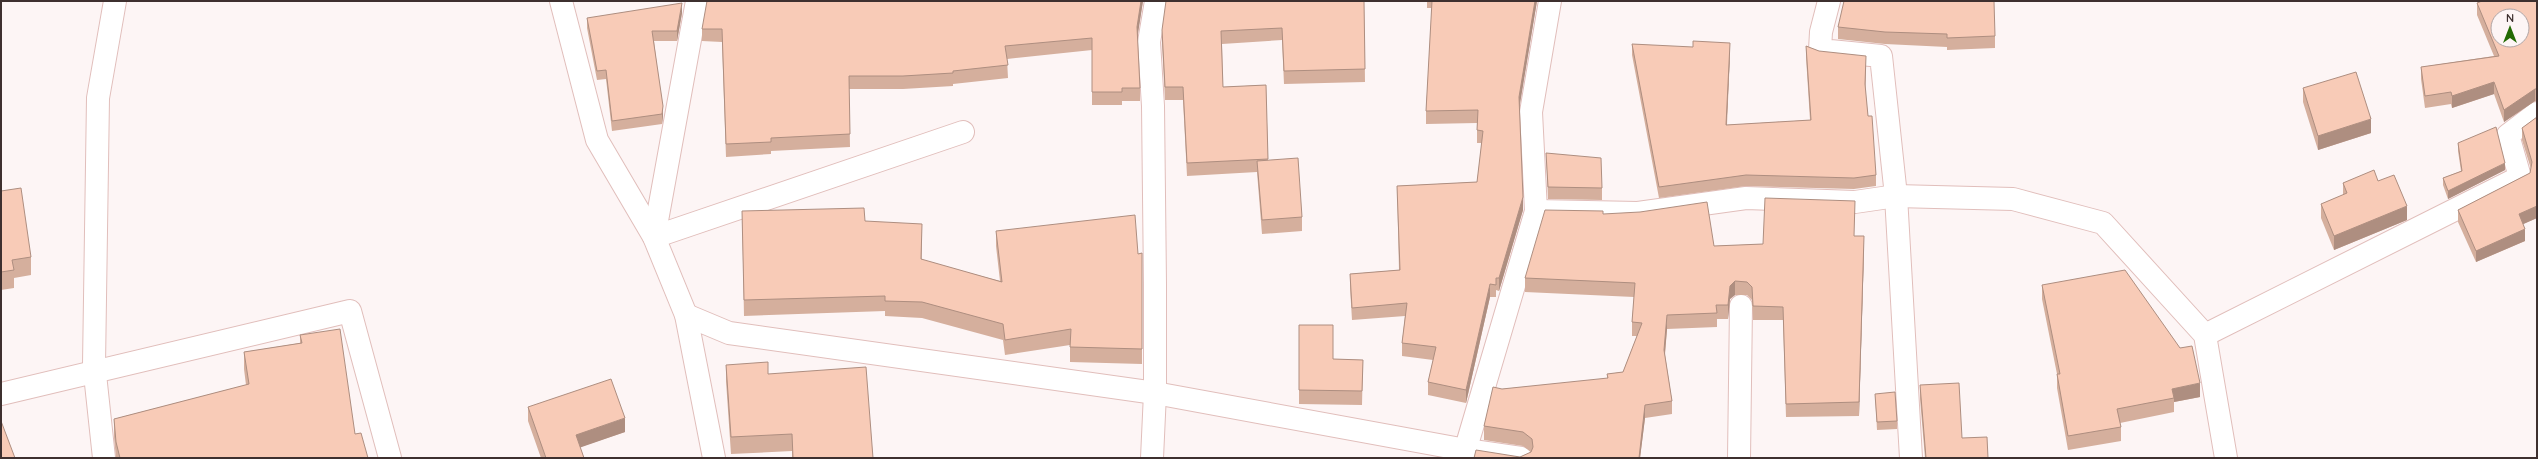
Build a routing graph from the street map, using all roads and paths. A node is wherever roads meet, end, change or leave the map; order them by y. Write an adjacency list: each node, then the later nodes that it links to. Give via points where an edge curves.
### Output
1 (115, 1): 15 (street, via 98,98)
2 (561, 1): 11 (street, via 597,140)
3 (697, 1): 11 (street)
4 (1156, 1): 16 (street, via 1149,42 1153,106)
5 (1550, 1): 10 (street, via 1531,112)
6 (1829, 1): 9 (street, via 1821,32 1820,50 1881,56)
7 (2537, 113): 14 (street, via 2508,135 2520,177)
8 (963, 132): 11 (street)
9 (1896, 196): 10 (street, via 1854,202 1746,198 1638,213); 14 (street, via 2013,199 2103,223); 25 (street)
10 (1536, 211): 18 (street)
11 (654, 237): 13 (street)
12 (1741, 306): 24 (street)
13 (686, 314): 16 (street, via 729,333); 21 (street)
14 (2205, 335): 26 (street)
15 (95, 372): 17 (street); 19 (street); 20 (street, via 350,311)
16 (1155, 392): 18 (street); 22 (street)
17 (1, 394)
18 (1465, 454): 23 (street)
19 (104, 458)
20 (390, 458)
21 (714, 458)
22 (1152, 458)
23 (1521, 458)
24 (1739, 458)
25 (1911, 458)
26 (2226, 458)

